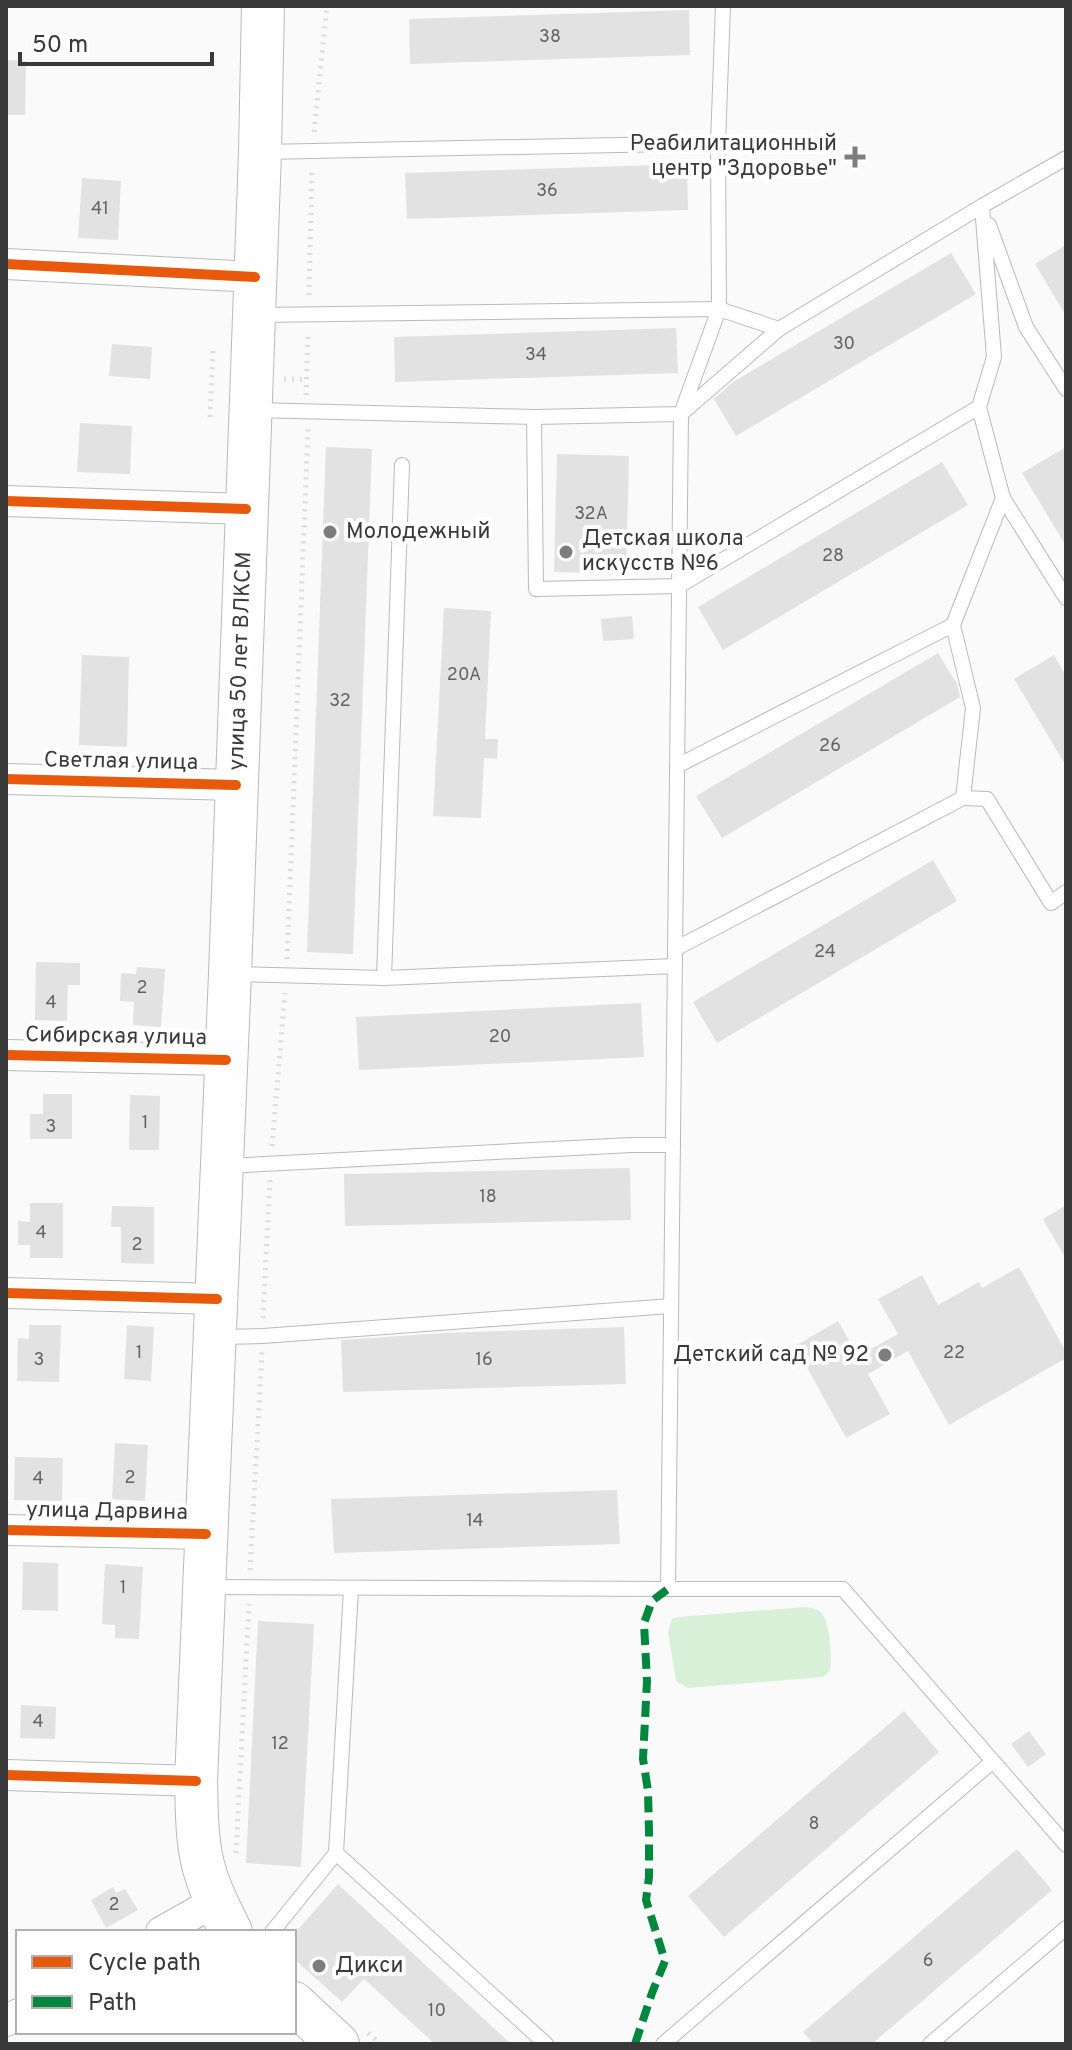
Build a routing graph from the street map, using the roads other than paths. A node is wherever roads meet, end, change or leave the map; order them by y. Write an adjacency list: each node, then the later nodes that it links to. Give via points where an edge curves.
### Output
1 (263, 6): 4 (main road, улица 50 лет ВЛКСМ)
2 (723, 6): 3 (lane)
3 (718, 143): 4 (lane); 9 (lane)
4 (260, 152): 8 (main road, улица 50 лет ВЛКСМ)
5 (1066, 158): 6 (lane)
6 (982, 206): 10 (lane); 11 (lane, via 1026,327); 12 (lane, via 994,357)
7 (6, 264): 8 (street)
8 (254, 296): 9 (lane, via 309,316); 13 (main road, улица 50 лет ВЛКСМ)
9 (719, 309): 10 (lane); 14 (lane)
10 (779, 329): 14 (lane)
11 (1066, 389)
12 (979, 407): 17 (lane); 20 (lane)
13 (230, 413): 15 (lane); 19 (main road, улица 50 лет ВЛКСМ)
14 (681, 414): 15 (lane); 20 (lane)
15 (534, 417): 20 (lane, via 536,589)
16 (402, 465): 31 (lane)
17 (1003, 498): 21 (lane); 22 (lane)
18 (6, 501): 19 (street)
19 (246, 509): 25 (main road, улица 50 лет ВЛКСМ)
20 (679, 586): 23 (lane)
21 (1066, 598)
22 (953, 625): 23 (lane); 26 (lane, via 973,708)
23 (677, 766): 28 (lane)
24 (6, 779): 25 (street, Светлая улица)
25 (236, 785): 30 (main road, улица 50 лет ВЛКСМ)
26 (963, 798): 27 (lane, via 987,799 1051,903); 28 (lane)
27 (1066, 892)
28 (675, 949): 29 (lane)
29 (675, 966): 31 (lane); 34 (lane)
30 (230, 974): 31 (lane); 33 (main road, улица 50 лет ВЛКСМ)
31 (384, 978)
32 (6, 1055): 33 (street, Сибирская улица)
33 (226, 1060): 35 (main road, улица 50 лет ВЛКСМ)
34 (673, 1145): 35 (lane); 37 (lane)
35 (221, 1167): 38 (main road, улица 50 лет ВЛКСМ)
36 (6, 1293): 38 (street)
37 (671, 1306): 38 (lane, via 263,1336); 43 (lane)
38 (216, 1318): 40 (main road, улица 50 лет ВЛКСМ)
39 (6, 1530): 40 (street, улица Дарвина)
40 (206, 1534): 41 (main road, улица 50 лет ВЛКСМ)
41 (204, 1587): 42 (lane); 46 (main road, улица 50 лет ВЛКСМ)
42 (351, 1589): 43 (lane); 48 (lane)
43 (668, 1589): 44 (lane, via 843,1589)
44 (992, 1762): 47 (lane); 56 (lane)
45 (6, 1775): 46 (street)
46 (196, 1781): 49 (main road, улица 50 лет ВЛКСМ, via 204,1872)
47 (1066, 1845)
48 (336, 1853): 52 (lane); 55 (lane)
49 (228, 1899): 51 (street)
50 (1066, 1928): 57 (lane)
51 (165, 1930)
52 (274, 1930)
53 (296, 2005): 54 (main road)
54 (338, 2044)
55 (546, 2044)
56 (663, 2044)
57 (930, 2044)

